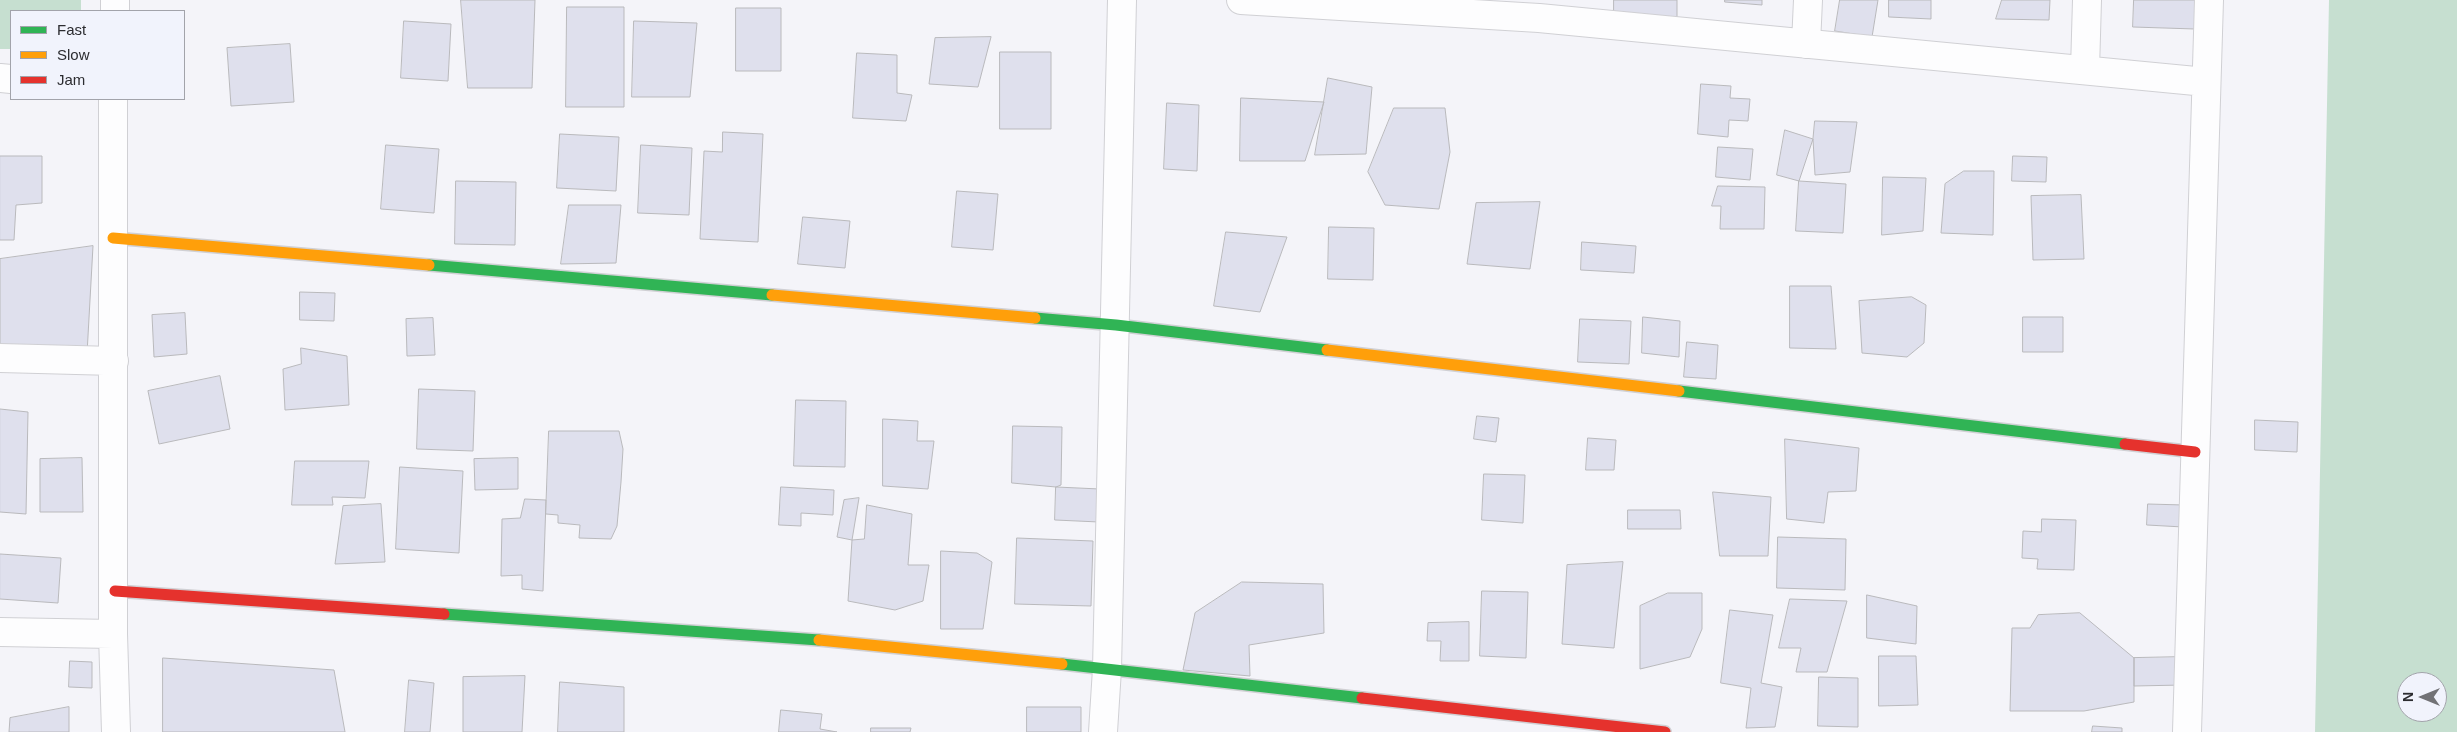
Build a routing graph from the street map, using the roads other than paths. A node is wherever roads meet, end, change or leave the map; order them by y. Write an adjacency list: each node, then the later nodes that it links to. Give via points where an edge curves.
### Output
1 (1122, 0): 12 (street)
2 (1241, 0): 6 (street)
3 (1808, 0): 7 (street)
4 (2087, 0): 8 (street)
5 (2209, 0): 9 (street)
6 (1540, 9): 7 (street)
7 (1806, 44): 8 (street)
8 (2085, 70): 9 (street)
9 (2206, 82): 15 (street)
10 (113, 100): 11 (street)
11 (113, 238): 12 (street); 14 (street)
12 (1116, 325): 15 (street); 19 (street)
13 (0, 358): 14 (street)
14 (114, 361): 16 (street)
15 (2195, 452): 23 (street)
16 (114, 590): 18 (street); 19 (street, via 823,640)
17 (0, 632): 18 (street)
18 (113, 634): 20 (street)
19 (1107, 669): 21 (street); 22 (street)
20 (116, 732)
21 (1103, 732)
22 (1666, 732)
23 (2187, 732)

